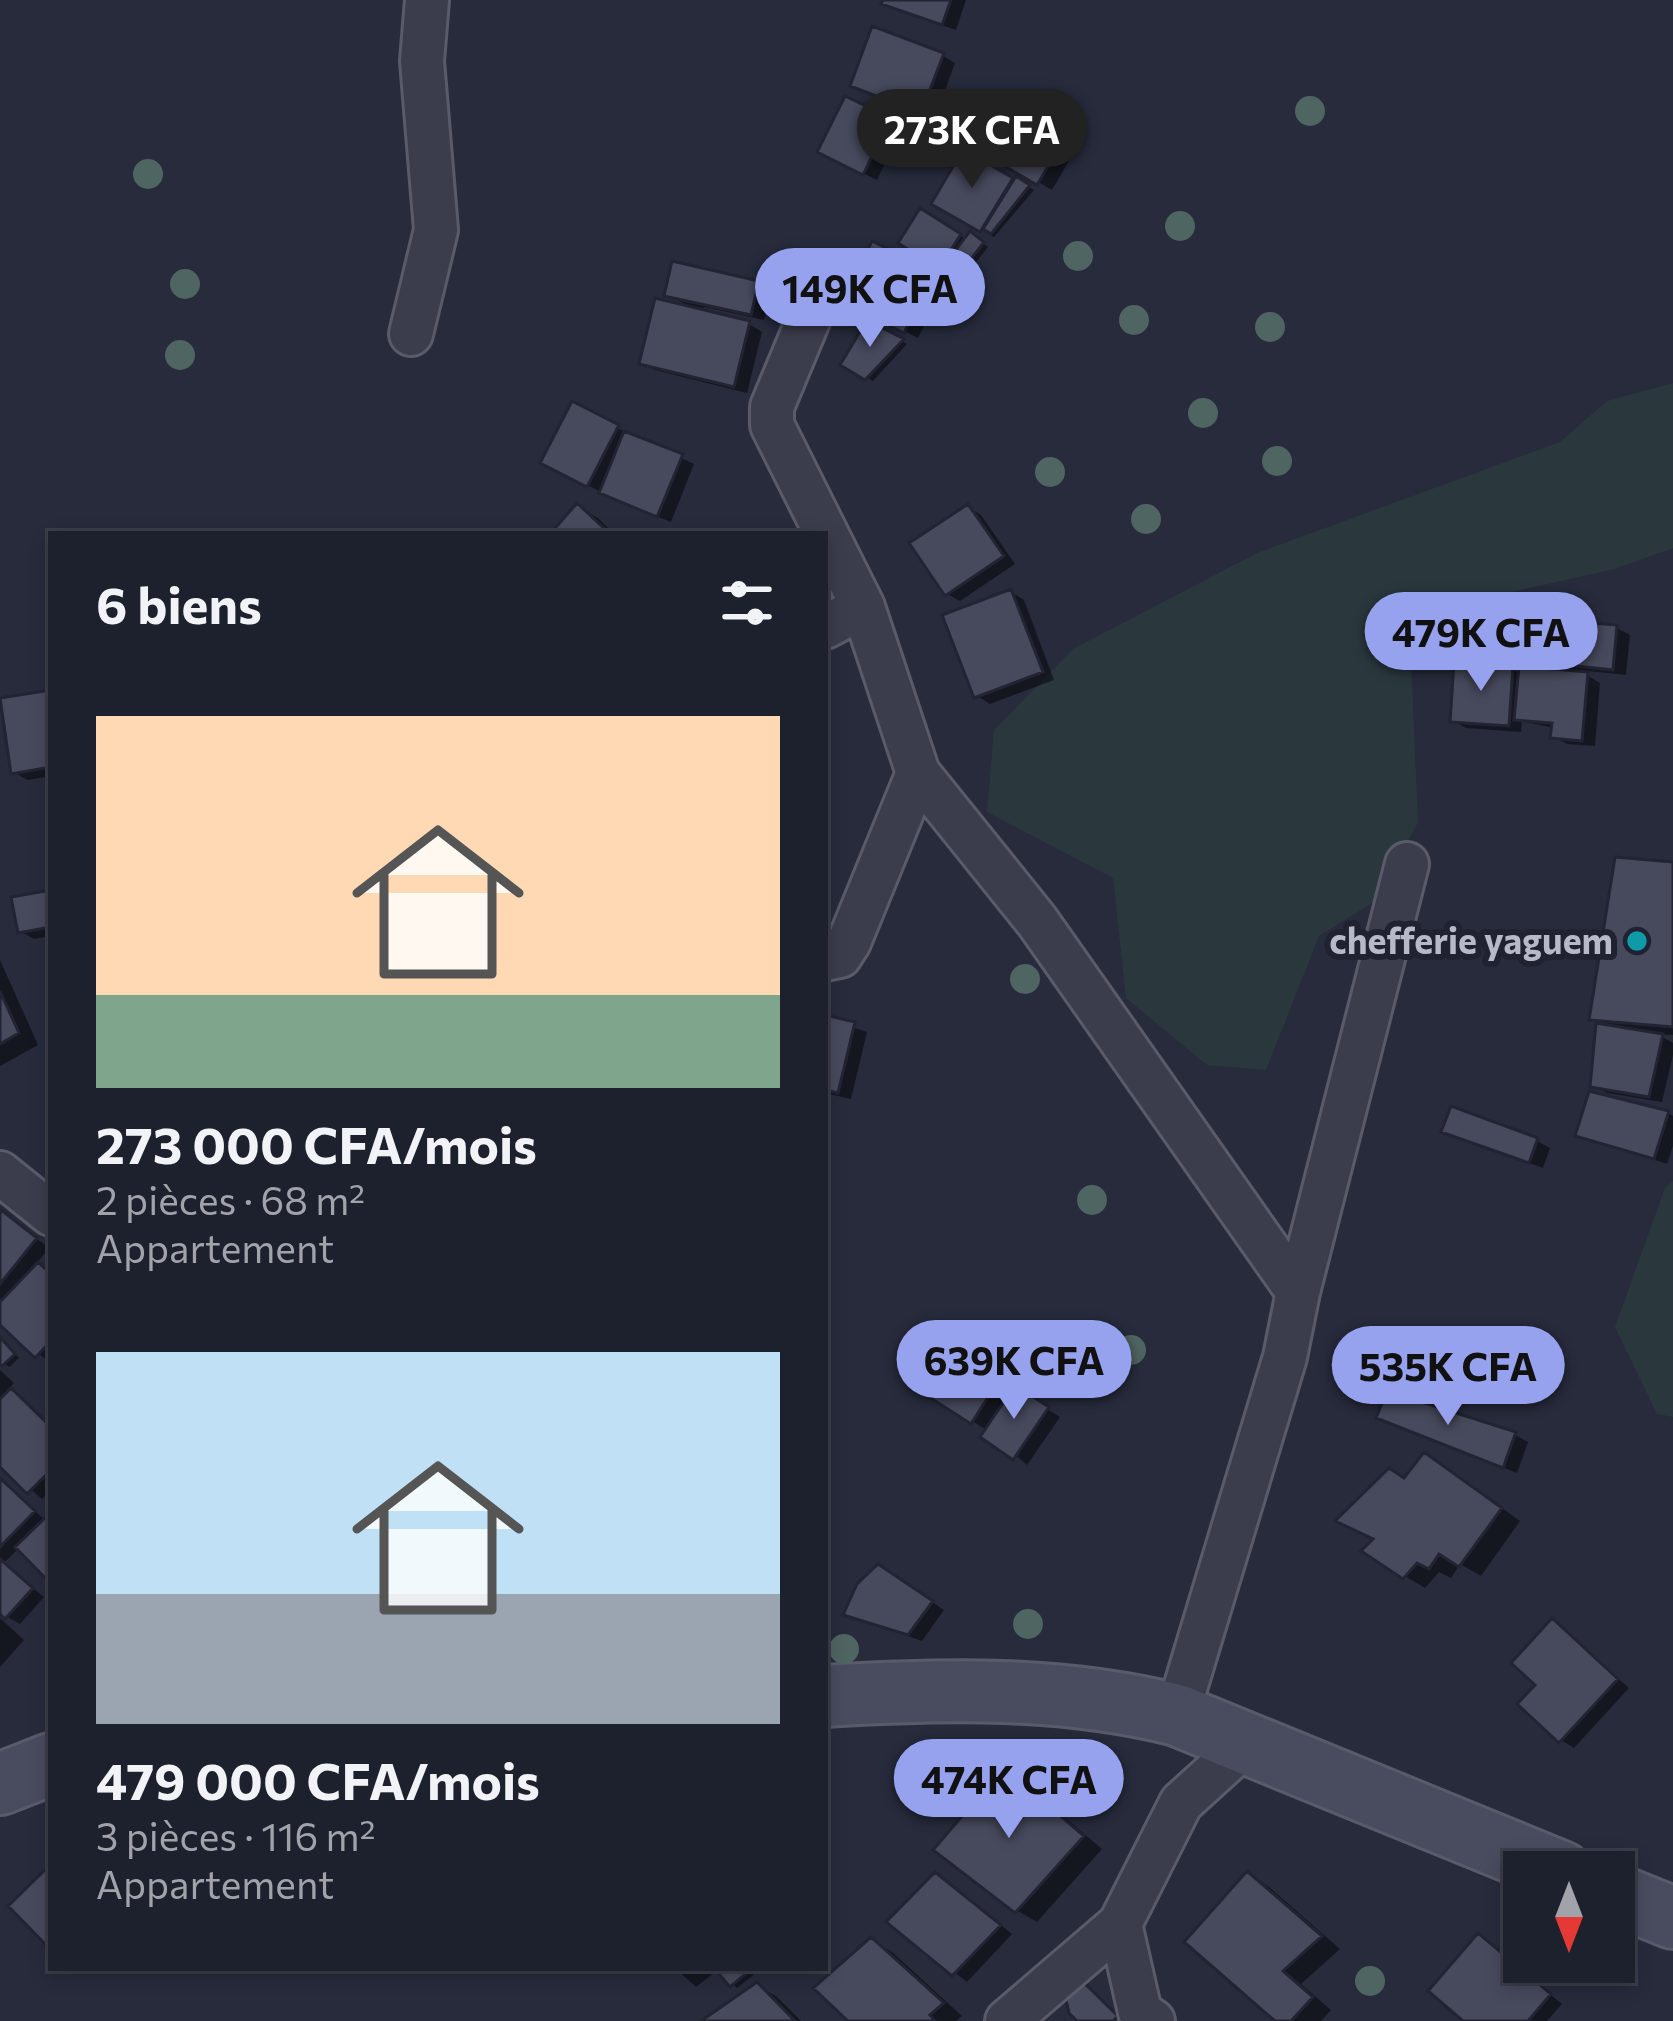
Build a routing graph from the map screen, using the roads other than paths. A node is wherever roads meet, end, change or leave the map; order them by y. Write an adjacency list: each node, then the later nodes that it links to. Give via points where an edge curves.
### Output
1 (427, 0): 3 (street, via 422,61 436,230)
2 (817, 299): 4 (street, via 772,407 772,425)
3 (411, 334)
4 (825, 531)
5 (828, 537): 6 (street)
6 (863, 607): 7 (street); 8 (street)
7 (828, 625)
8 (918, 773): 10 (street, via 849,942); 13 (street, via 1037,921)
9 (1406, 864): 13 (street)
10 (828, 958)
11 (0, 1173): 12 (street)
12 (48, 1212)
13 (1298, 1292): 15 (street)
14 (828, 1696): 15 (main road, via 1037,1692)
15 (1177, 1715): 16 (main road)
16 (1247, 1743): 19 (main road); 22 (street, via 1181,1803)
17 (48, 1765): 18 (main road)
18 (0, 1784)
19 (1511, 1851)
20 (1635, 1903): 21 (main road)
21 (1673, 1918)
22 (1120, 1924): 23 (street); 24 (street, via 1140,2012)
23 (1007, 2021)
24 (1153, 2021)

